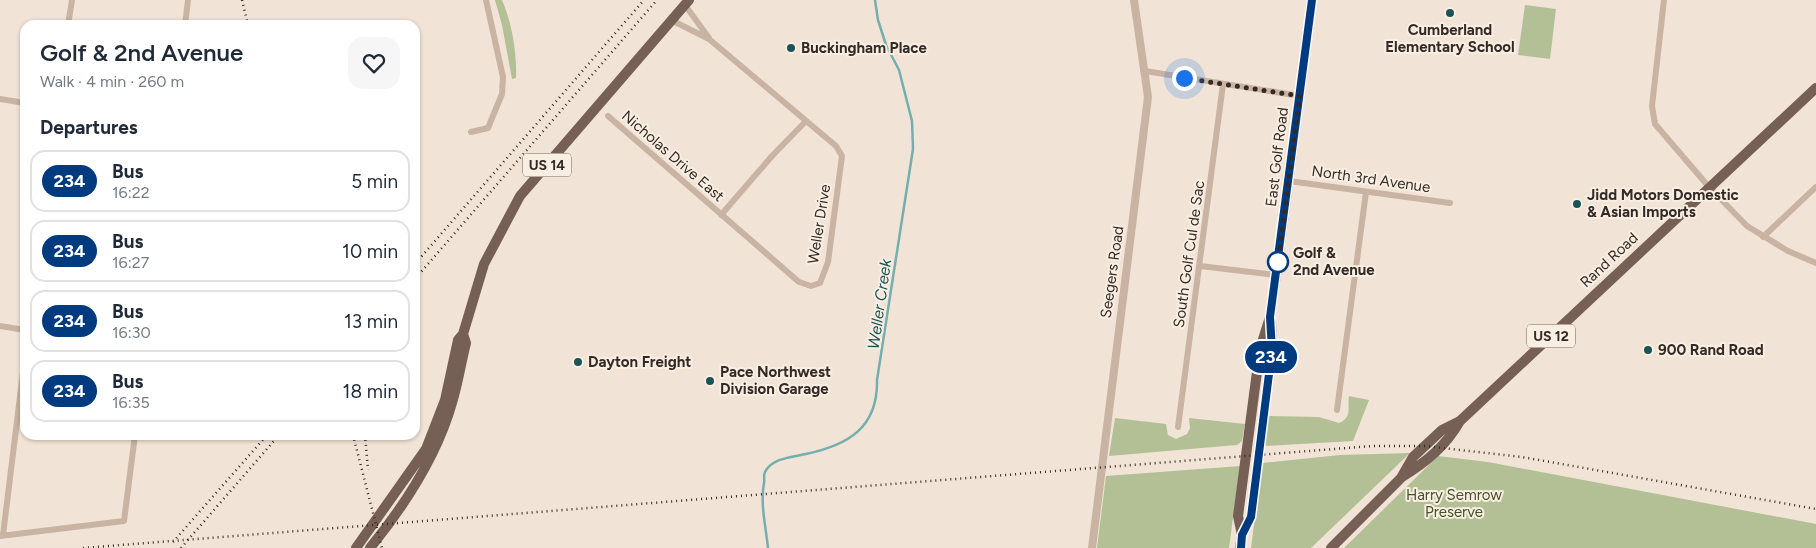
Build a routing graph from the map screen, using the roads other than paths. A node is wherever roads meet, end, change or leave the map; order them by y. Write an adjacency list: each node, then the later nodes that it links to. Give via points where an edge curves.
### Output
1 (72, 0): 8 (street)
2 (188, 0): 9 (street)
3 (486, 0): 20 (street, via 503,78 502,94 488,128)
4 (1134, 0): 12 (street, Seegers Road)
5 (1312, 0): 15 (main road, East Golf Road)
6 (1664, 0): 22 (street, via 1653,116 1658,130)
7 (687, 2): 10 (main road, US 14); 11 (street)
8 (69, 20)
9 (186, 20)
10 (671, 20): 11 (street); 33 (main road, US 14, via 520,196 484,264)
11 (710, 39): 19 (street)
12 (1145, 71): 13 (street); 41 (street, Seegers Road, via 1148,88 1146,122)
13 (1223, 84): 15 (street); 29 (street, South Golf Cul de Sac)
14 (1816, 88): 22 (main road, Rand Road / US 12)
15 (1300, 96): 21 (main road, East Golf Road)
16 (0, 99): 17 (street)
17 (20, 102)
18 (608, 116): 26 (street, Nicholas Drive East)
19 (806, 120): 26 (street); 26 (street, Weller Drive, via 836,146 842,156 828,262 820,283 811,286 799,282)
20 (471, 132)
21 (1289, 181): 24 (street, North 3rd Avenue); 30 (main road, East Golf Road)
22 (1709, 187): 27 (street); 43 (main road, Rand Road / US 12, via 1464,417 1442,430 1413,457 1401,478)
23 (1816, 188): 27 (street)
24 (1366, 192): 25 (street, North 3rd Avenue); 35 (street)
25 (1450, 203)
26 (721, 215)
27 (1762, 237): 28 (street)
28 (1816, 263)
29 (1200, 266): 30 (street); 36 (street, South Golf Cul de Sac)
30 (1276, 275): 42 (main road, East Golf Road, via 1270,317 1272,350 1251,517)
31 (0, 326): 32 (street)
32 (20, 329)
33 (463, 334): 39 (main road, US 14, via 458,340 445,400 426,449); 40 (main road, US 14, via 466,343 452,402 434,451)
34 (20, 393): 38 (street)
35 (1337, 410)
36 (1178, 427)
37 (133, 440): 38 (street, via 124,521)
38 (1, 535)
39 (356, 548)
40 (370, 548)
41 (1092, 548)
42 (1240, 548)
43 (1331, 548)

